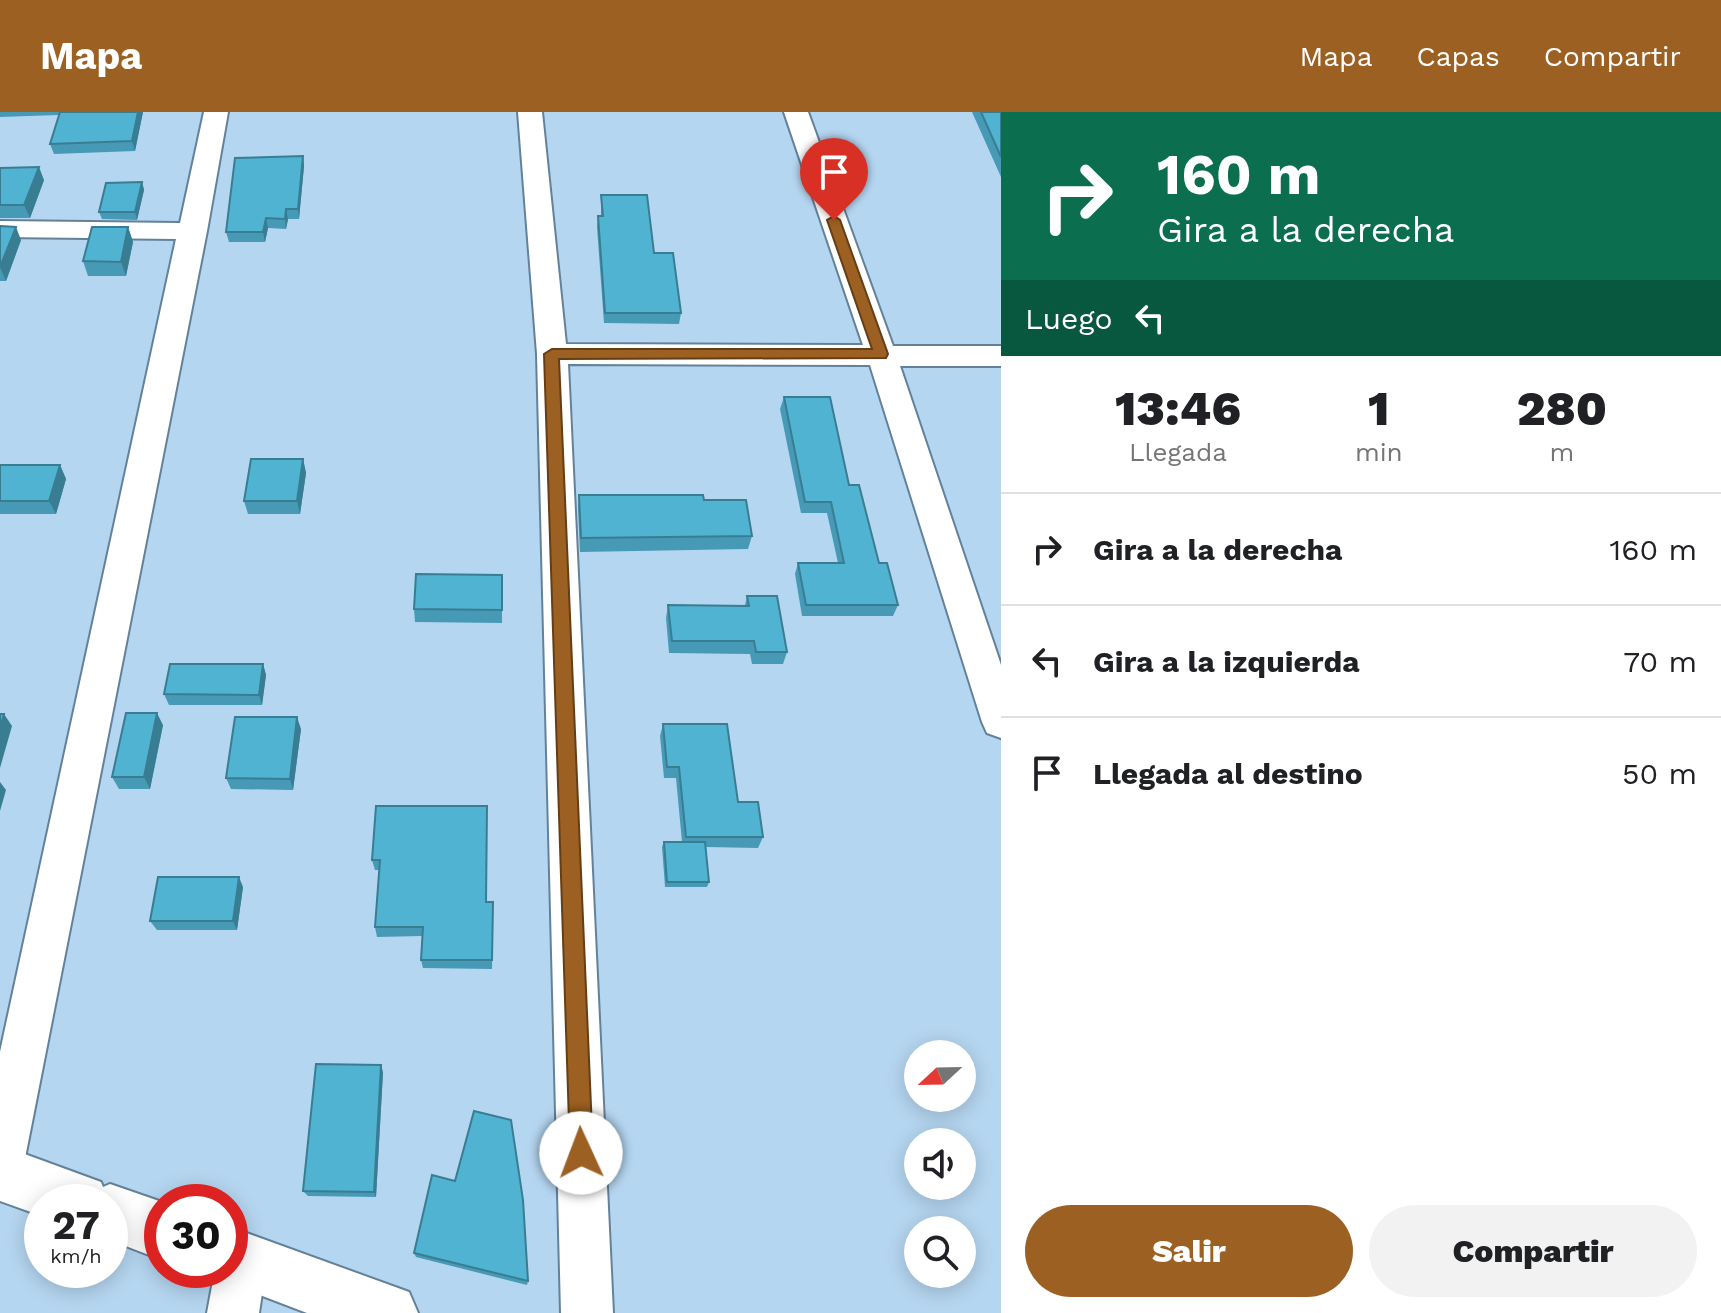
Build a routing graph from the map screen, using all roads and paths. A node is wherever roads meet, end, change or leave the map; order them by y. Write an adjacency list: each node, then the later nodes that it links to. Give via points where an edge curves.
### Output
1 (216, 112): 5 (street)
2 (530, 112): 6 (street)
3 (796, 112): 7 (street)
4 (0, 229): 5 (street)
5 (193, 231): 10 (street)
6 (552, 354): 7 (street); 15 (street)
7 (881, 354): 8 (street); 9 (street)
8 (1001, 356)
9 (1001, 722)
10 (0, 1163)
11 (0, 1173): 12 (main road)
12 (31, 1184)
13 (248, 1279): 14 (main road)
14 (388, 1313)
15 (587, 1313)

